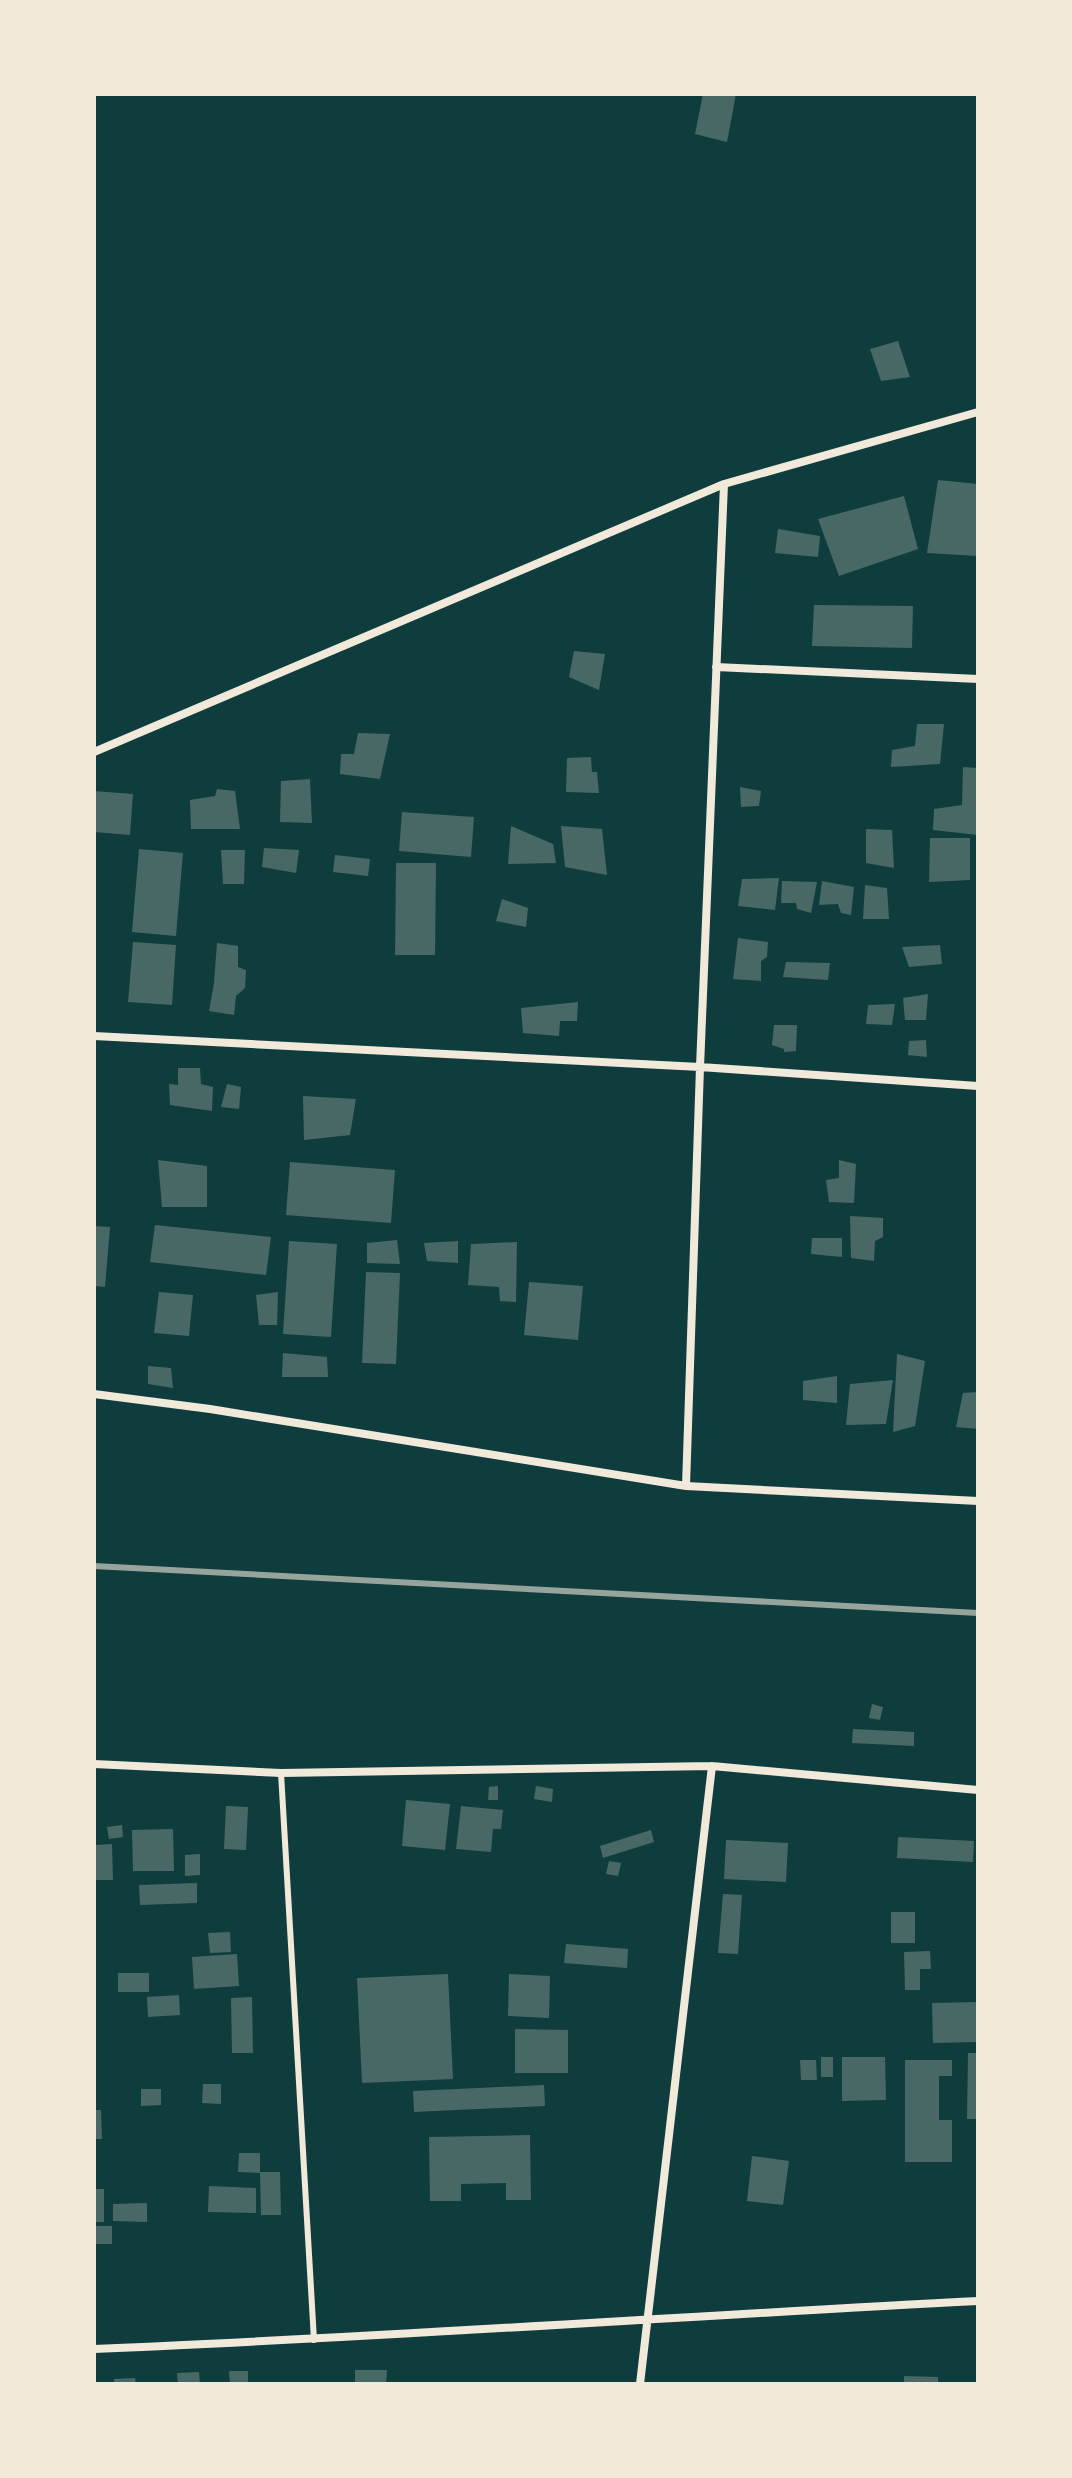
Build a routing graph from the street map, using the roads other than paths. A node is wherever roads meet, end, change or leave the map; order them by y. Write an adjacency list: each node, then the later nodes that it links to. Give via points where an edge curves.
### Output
1 (978, 412): 2 (street)
2 (724, 484): 3 (street); 5 (street)
3 (716, 667): 4 (street); 7 (street)
4 (978, 679)
5 (94, 752)
6 (94, 1036): 7 (street)
7 (700, 1067): 8 (street); 10 (street)
8 (978, 1086)
9 (94, 1394): 10 (street)
10 (686, 1486): 11 (street)
11 (978, 1501)
12 (94, 1764): 14 (street)
13 (712, 1766): 14 (street); 15 (street); 17 (street)
14 (281, 1773): 18 (lane)
15 (978, 1790)
16 (978, 2301): 17 (street)
17 (647, 2318): 18 (street); 20 (street)
18 (314, 2340): 19 (street)
19 (94, 2349)
20 (640, 2384)

